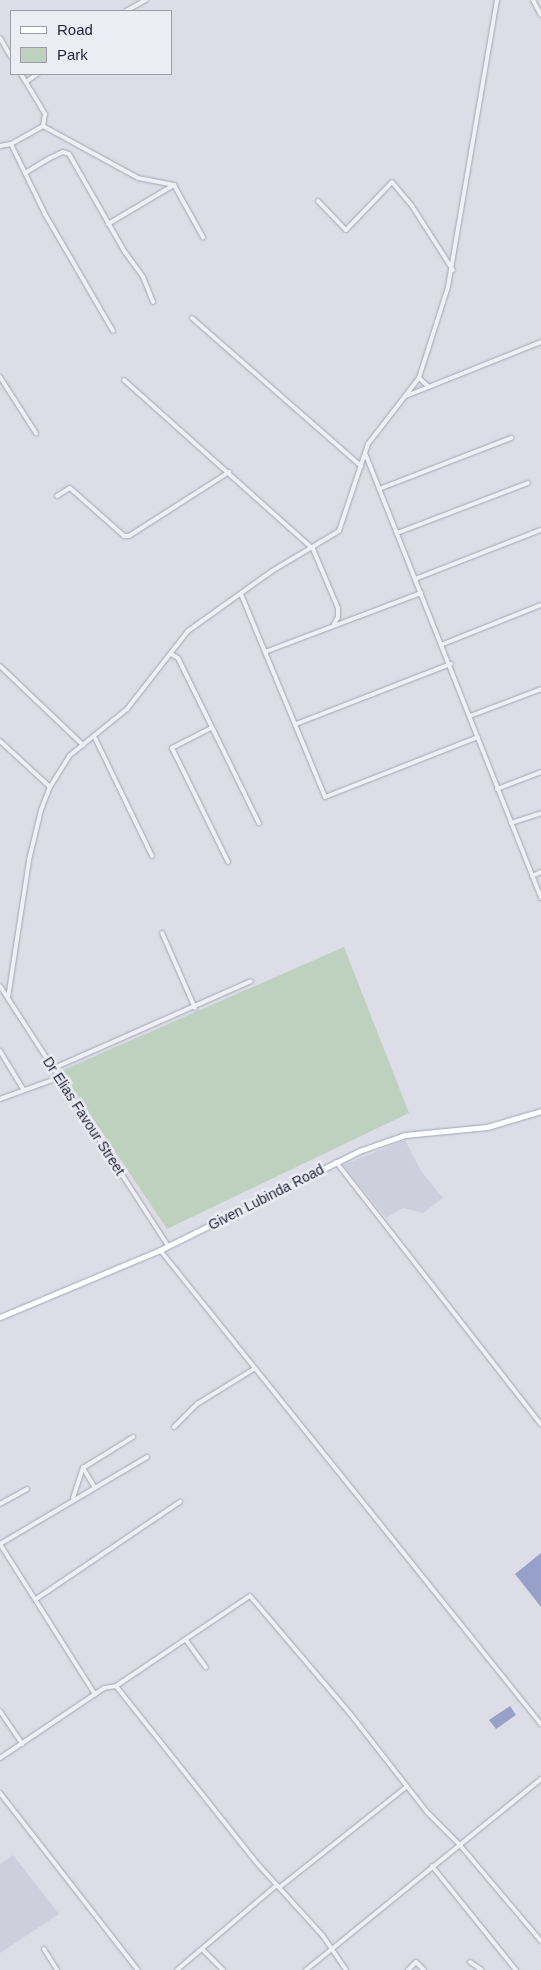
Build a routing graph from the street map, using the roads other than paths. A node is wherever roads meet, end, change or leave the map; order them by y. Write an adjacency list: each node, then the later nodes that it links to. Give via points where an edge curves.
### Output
1 (146, 0): 4 (street)
2 (497, 0): 19 (street, via 477,103)
3 (533, 0): 5 (street)
4 (128, 10)
5 (541, 15)
6 (0, 38): 7 (street)
7 (10, 55)
8 (22, 75): 10 (street)
9 (36, 75): 10 (street)
10 (26, 82): 11 (street, via 45,114)
11 (43, 126): 12 (street); 15 (street, via 138,178)
12 (11, 144): 13 (street); 14 (street)
13 (0, 145)
14 (25, 173): 17 (street, via 63,152 69,154); 22 (street)
15 (174, 185): 17 (street); 18 (street)
16 (318, 201): 19 (street, via 346,230 392,182 412,206)
17 (108, 224): 20 (street, via 143,277)
18 (203, 237)
19 (453, 270): 25 (street)
20 (153, 302)
21 (192, 318): 32 (street)
22 (113, 331)
23 (541, 342): 27 (street)
24 (0, 377): 29 (street)
25 (419, 378): 27 (street); 28 (street)
26 (124, 380): 33 (street, via 172,426)
27 (428, 387): 28 (street)
28 (406, 396): 31 (street)
29 (36, 433)
30 (511, 438): 35 (street)
31 (365, 453): 32 (street); 35 (street)
32 (361, 466): 39 (street, via 339,532)
33 (229, 472): 36 (street, via 129,536 124,536 70,488); 39 (street)
34 (528, 482): 38 (street)
35 (379, 489): 38 (street)
36 (57, 496)
37 (541, 530): 40 (street)
38 (397, 533): 40 (street)
39 (313, 549): 42 (street, via 279,567); 44 (street, via 329,582)
40 (415, 578): 41 (street)
41 (421, 593): 45 (street); 47 (street)
42 (240, 594): 48 (street); 49 (street, via 188,631)
43 (541, 605): 47 (street)
44 (338, 614): 45 (street); 46 (street)
45 (350, 620): 46 (street)
46 (334, 624): 48 (street)
47 (443, 644): 50 (street)
48 (265, 652): 54 (street)
49 (171, 654): 55 (street, via 178,658); 57 (street, via 139,697)
50 (451, 664): 53 (street); 54 (street)
51 (0, 666): 59 (street)
52 (541, 689): 53 (street)
53 (470, 716): 56 (street)
54 (296, 724): 56 (street, via 325,797)
55 (211, 728): 64 (street); 67 (street, via 172,748)
56 (478, 737): 62 (street)
57 (95, 738): 59 (street); 66 (street)
58 (0, 741): 61 (street)
59 (83, 745): 61 (street, via 70,756)
60 (541, 772): 62 (street)
61 (50, 787): 74 (street, via 29,860)
62 (497, 789): 65 (street)
63 (541, 813): 65 (street)
64 (259, 823)
65 (511, 823): 69 (street)
66 (152, 856)
67 (228, 862)
68 (541, 872): 69 (street)
69 (532, 876): 70 (street)
70 (541, 898)
71 (162, 933): 75 (street)
72 (251, 981): 75 (street)
73 (0, 986): 74 (street, Dr Elias Favour Street)
74 (8, 998): 77 (street, Dr Elias Favour Street)
75 (195, 1008): 77 (street)
76 (0, 1051): 79 (street)
77 (54, 1068): 78 (street, Dr Elias Favour Street)
78 (60, 1077): 79 (street); 83 (street, Dr Elias Favour Street)
79 (23, 1089): 80 (street)
80 (0, 1099)
81 (541, 1111): 82 (street, Given Lubinda Road, via 487,1127 405,1135)
82 (336, 1162): 83 (street, Given Lubinda Road); 87 (street)
83 (168, 1246): 84 (street, Given Lubinda Road)
84 (160, 1250): 85 (street, Given Lubinda Road); 86 (street)
85 (0, 1316)
86 (254, 1369): 88 (street, via 197,1404); 104 (street)
87 (541, 1424)
88 (174, 1427)
89 (132, 1437): 91 (street)
90 (147, 1456): 93 (street)
91 (83, 1468): 93 (street); 94 (street)
92 (27, 1488): 96 (street)
93 (95, 1488): 94 (street)
94 (73, 1499): 97 (street)
95 (180, 1502): 98 (street)
96 (0, 1504)
97 (0, 1544): 98 (street)
98 (36, 1599): 102 (street)
99 (186, 1640): 100 (street); 101 (street); 108 (street, via 246,1598 252,1598 356,1720)
100 (206, 1668)
101 (116, 1686): 102 (street); 112 (street)
102 (95, 1694): 105 (street)
103 (0, 1712): 105 (street)
104 (541, 1724)
105 (22, 1744): 106 (street)
106 (0, 1758)
107 (541, 1779): 110 (street)
108 (406, 1787): 110 (street); 112 (street)
109 (0, 1793): 119 (street)
110 (458, 1844): 111 (street); 113 (street)
111 (432, 1866): 116 (street); 127 (street)
112 (278, 1886): 115 (street); 116 (street)
113 (541, 1941)
114 (44, 1949): 118 (street)
115 (202, 1949): 120 (street); 121 (street)
116 (331, 1950): 122 (street); 123 (street)
117 (470, 1962): 126 (street)
118 (57, 1970)
119 (138, 1970)
120 (178, 1970)
121 (223, 1970)
122 (306, 1970)
123 (346, 1970)
124 (408, 1970): 125 (street, via 416,1962)
125 (424, 1970)
126 (482, 1970)
127 (516, 1970)

